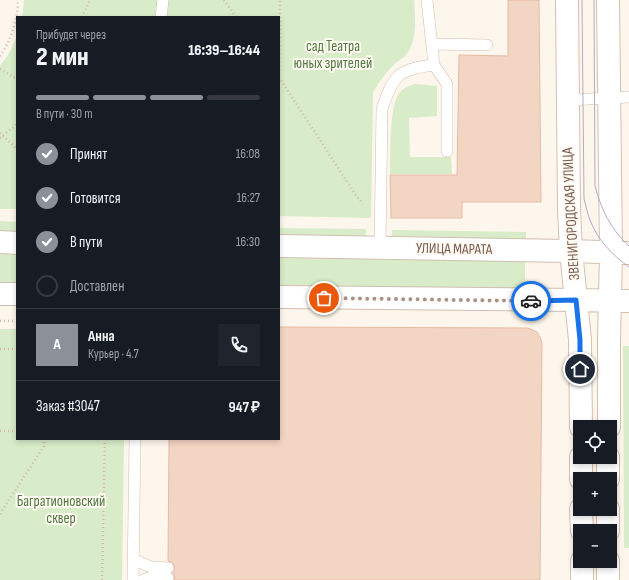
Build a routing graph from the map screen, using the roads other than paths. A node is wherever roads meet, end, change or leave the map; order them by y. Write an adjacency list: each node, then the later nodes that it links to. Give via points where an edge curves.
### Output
1 (163, 0): 5 (lane)
2 (427, 0): 6 (lane)
3 (567, 0): 10 (street, ЗВЕНИГОРОДСКАЯ УЛИЦА)
4 (608, 0): 9 (street)
5 (161, 16)
6 (432, 44): 7 (lane); 8 (lane)
7 (487, 45)
8 (434, 65): 11 (lane, via 447,84); 15 (lane, via 401,73 388,88 382,109)
9 (619, 97): 10 (lane); 17 (street)
10 (568, 100): 16 (street, ЗВЕНИГОРОДСКАЯ УЛИЦА)
11 (448, 151)
12 (0, 242): 13 (street)
13 (16, 243)
14 (280, 246): 15 (street, УЛИЦА МАРАТА)
15 (380, 248): 16 (street, УЛИЦА МАРАТА)
16 (571, 251): 17 (street, УЛИЦА МАРАТА); 21 (street, ЗВЕНИГОРОДСКАЯ УЛИЦА)
17 (620, 252): 22 (street)
18 (0, 294): 19 (street)
19 (16, 294)
20 (280, 297): 21 (street)
21 (576, 300): 22 (street); 23 (street, ЗВЕНИГОРОДСКАЯ УЛИЦА, via 580,340)
22 (619, 301): 24 (street)
23 (581, 420)
24 (609, 420)
25 (135, 440): 26 (lane)
26 (133, 559): 29 (lane); 30 (lane, via 168,573)
27 (582, 568): 31 (street)
28 (608, 568): 32 (street)
29 (133, 580)
30 (142, 580)
31 (582, 580)
32 (608, 580)

